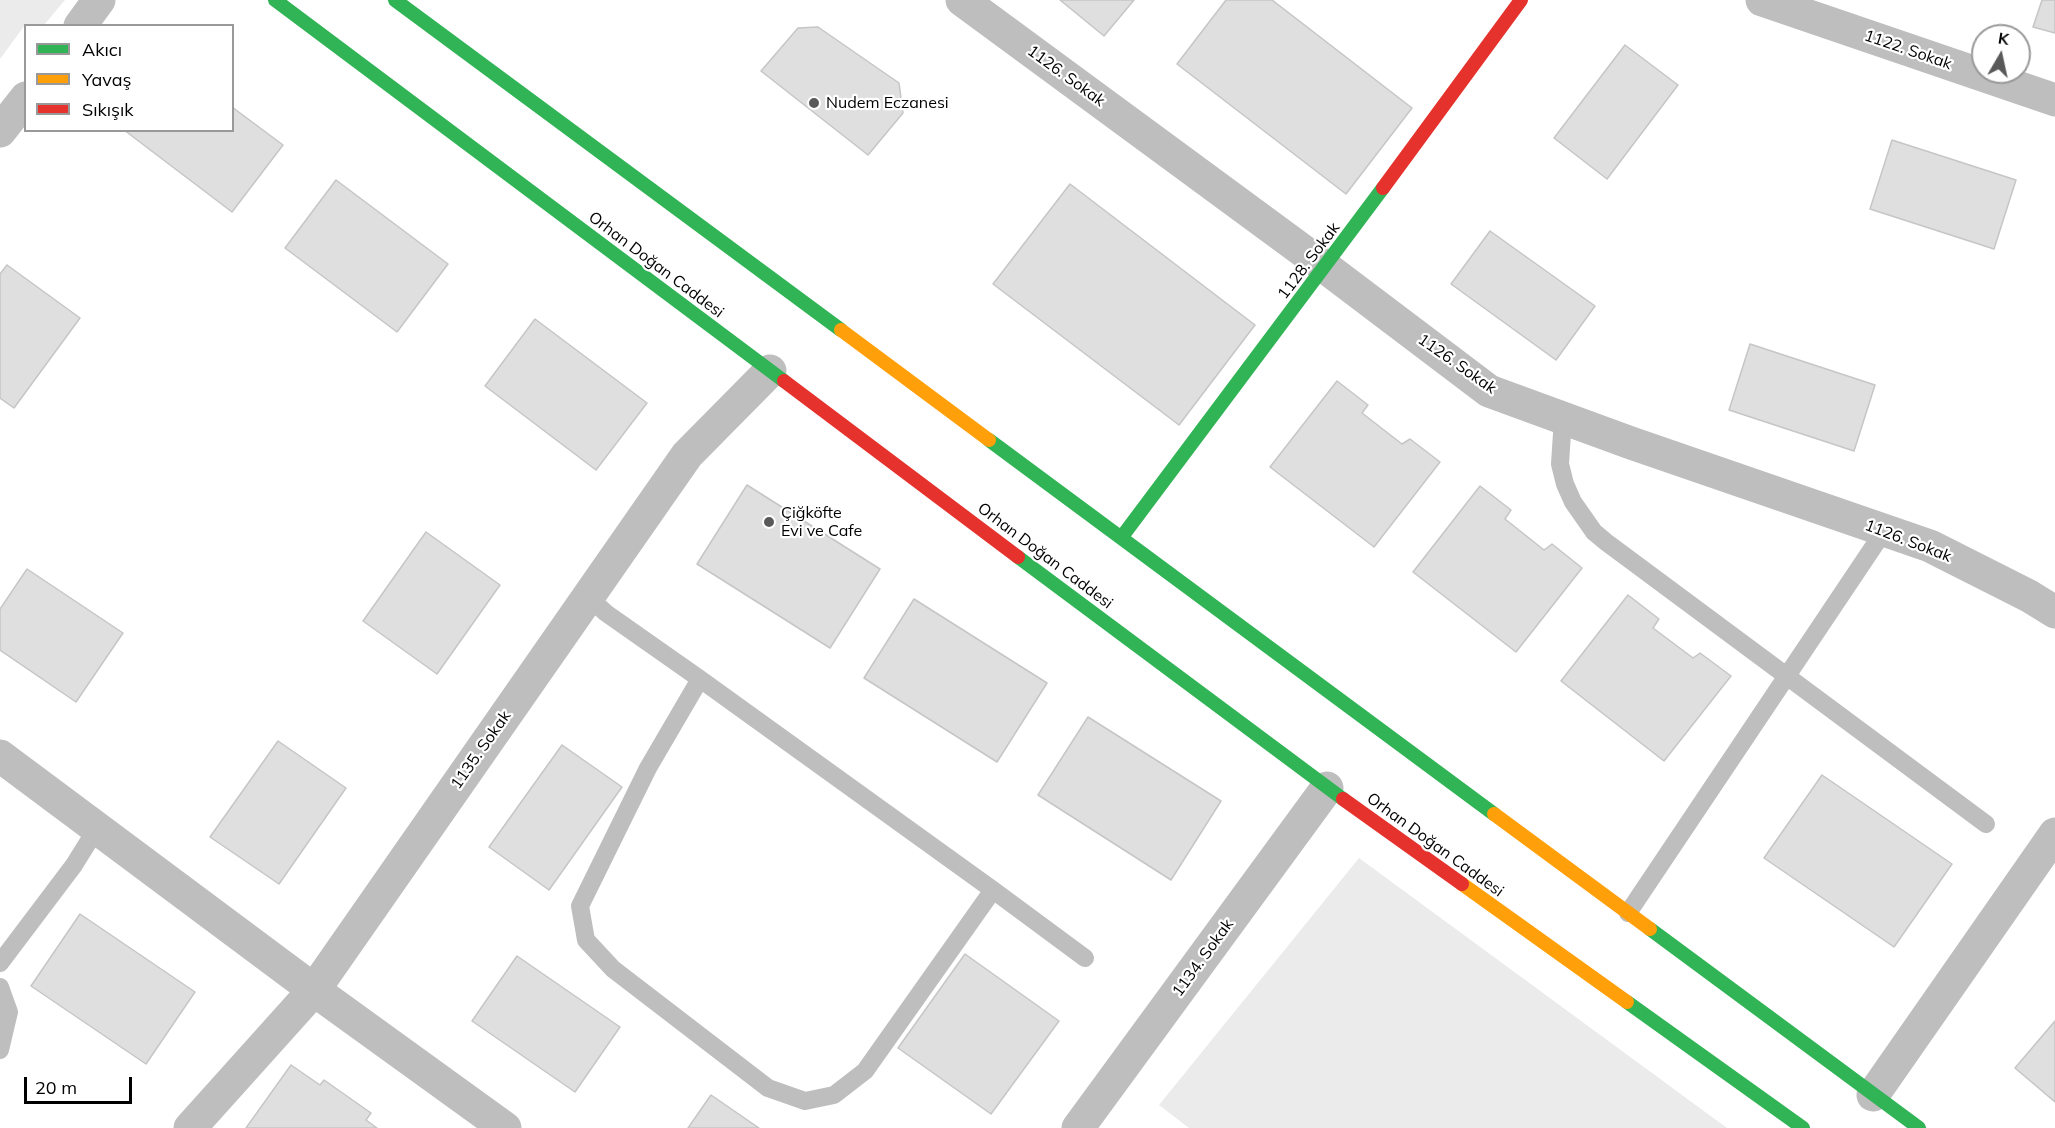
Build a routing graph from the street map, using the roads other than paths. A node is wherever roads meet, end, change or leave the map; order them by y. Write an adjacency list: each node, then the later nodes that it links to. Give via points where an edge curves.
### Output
1 (99, 0): 7 (street)
2 (275, 0): 12 (main road, Orhan Doğan Caddesi)
3 (962, 0): 11 (street, 1126. Sokak)
4 (1521, 0): 11 (main road, 1128. Sokak)
5 (1762, 0): 8 (street, 1122. Sokak)
6 (400, 2): 15 (main road)
7 (81, 24)
8 (2055, 100)
9 (24, 101): 10 (street)
10 (0, 131)
11 (1325, 267): 13 (street, 1126. Sokak, via 1489,391); 15 (main road, 1128. Sokak)
12 (770, 371): 16 (street, 1135. Sokak, via 687,455); 21 (main road, Orhan Doğan Caddesi)
13 (1563, 418): 14 (street, 1126. Sokak); 18 (lane, via 1560,464 1565,484 1594,532)
14 (1884, 531): 17 (street, 1126. Sokak, via 1930,546); 18 (lane)
15 (1121, 538): 26 (main road)
16 (588, 597): 19 (lane, via 606,614); 30 (street, 1135. Sokak)
17 (2055, 612)
18 (1787, 675): 22 (lane); 26 (lane)
19 (700, 679): 25 (lane); 25 (lane, via 648,768 580,906 586,940 613,969 768,1088 805,1101 834,1095 865,1071)
20 (0, 756): 23 (street)
21 (1327, 788): 33 (street, 1134. Sokak); 36 (main road, Orhan Doğan Caddesi)
22 (1986, 824)
23 (97, 828): 28 (lane); 30 (street)
24 (2055, 834): 32 (street)
25 (993, 890): 27 (lane)
26 (1628, 912): 32 (main road)
27 (1085, 958)
28 (0, 963)
29 (0, 987): 31 (lane, via 9,1012)
30 (314, 990): 34 (street, 1135. Sokak); 35 (street)
31 (0, 1050)
32 (1874, 1095): 37 (main road)
33 (1080, 1127)
34 (190, 1128)
35 (506, 1128)
36 (1803, 1128)
37 (1919, 1128)

